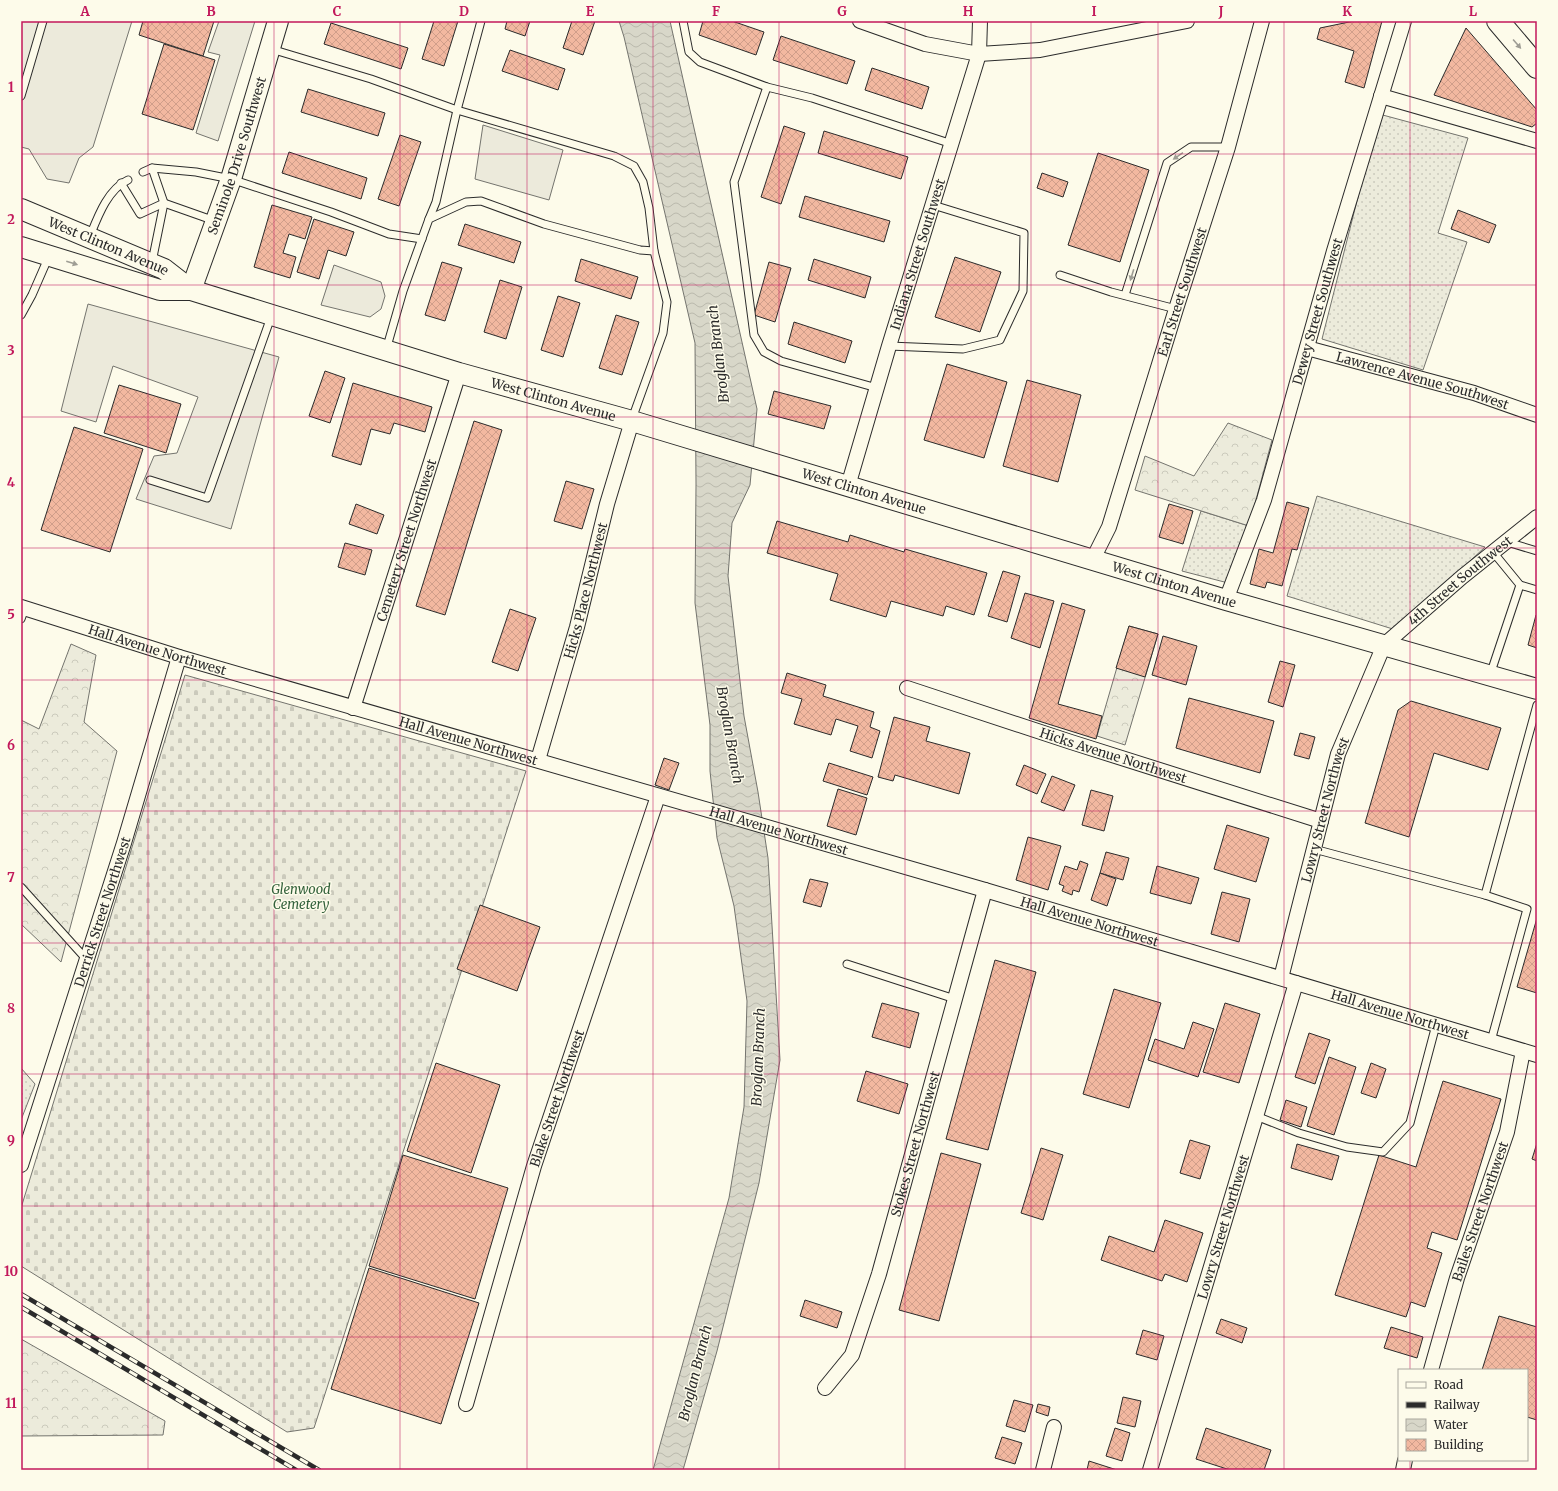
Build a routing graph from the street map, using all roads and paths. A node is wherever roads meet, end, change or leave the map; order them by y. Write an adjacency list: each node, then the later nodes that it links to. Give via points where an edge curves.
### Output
1 (43, 21): 15 (lane)
2 (278, 21): 11 (street, Seminole Drive Southwest)
3 (481, 21): 17 (lane)
4 (683, 21): 14 (lane, via 689,52 700,62)
5 (860, 21): 12 (street, via 925,44)
6 (980, 21): 12 (street, Indiana Street Southwest)
7 (1187, 21): 12 (street, via 1040,50)
8 (1262, 21): 20 (street, Earl Street Southwest)
9 (1404, 21): 16 (street, Dewey Street Southwest)
10 (1498, 21): 13 (main road, one-way to 13)
11 (269, 48): 17 (lane, via 371,79); 23 (street, Seminole Drive Southwest)
12 (979, 54): 19 (street, Indiana Street Southwest)
13 (1537, 66)
14 (767, 87): 19 (lane, via 812,98); 45 (lane, via 734,182 753,334 764,352 782,361)
15 (21, 96)
16 (1381, 96): 18 (street); 42 (street, Dewey Street Southwest)
17 (457, 110): 27 (lane, via 436,202); 32 (lane, via 614,156 634,166 643,182)
18 (1537, 141)
19 (952, 144): 25 (street, Indiana Street Southwest)
20 (1228, 147): 37 (lane, one-way to 37, via 1191,147 1167,163); 38 (street, Earl Street Southwest)
21 (152, 168): 22 (lane); 23 (lane, via 196,172); 24 (lane, via 154,186)
22 (143, 172)
23 (231, 179): 28 (street, Seminole Drive Southwest); 30 (lane, via 389,234)
24 (164, 203): 28 (lane); 29 (lane, via 140,214 125,181 107,200); 34 (lane)
25 (933, 205): 41 (street, Indiana Street Southwest); 41 (lane, via 1024,233 1023,291 1000,340 963,349)
26 (21, 209): 29 (street, West Clinton Avenue)
27 (429, 220): 30 (lane); 32 (lane, via 466,202 481,201 544,224 640,250)
28 (216, 221): 36 (street, Seminole Drive Southwest)
29 (90, 238): 34 (street, West Clinton Avenue)
30 (422, 239): 43 (lane, via 403,291)
31 (21, 247): 33 (street, West Clinton Avenue)
32 (654, 251): 47 (lane, via 667,302 663,334)
33 (49, 256): 36 (street, West Clinton Avenue, one-way to 36, via 160,290); 40 (lane)
34 (152, 264): 36 (street, West Clinton Avenue, via 164,269)
35 (1060, 275): 37 (lane)
36 (191, 290): 39 (street, West Clinton Avenue)
37 (1125, 295): 38 (lane)
38 (1176, 309): 54 (street, Earl Street Southwest, via 1109,527)
39 (272, 314): 43 (street, West Clinton Avenue); 48 (lane, via 206,498)
40 (21, 315)
41 (889, 346): 45 (street, Indiana Street Southwest)
42 (1307, 348): 46 (street, Lawrence Avenue Southwest, via 1474,393); 57 (street, Dewey Street Southwest, via 1264,500)
43 (386, 350): 44 (street, West Clinton Avenue)
44 (459, 373): 47 (street, West Clinton Avenue); 65 (street, Cemetery Street Northwest)
45 (877, 388): 49 (street, Indiana Street Southwest)
46 (1537, 415)
47 (632, 421): 49 (street, West Clinton Avenue); 66 (street, Hicks Place Northwest, via 607,504 577,627)
48 (150, 480)
49 (848, 486): 54 (street, West Clinton Avenue)
50 (1537, 517): 51 (street, 4th Street Southwest)
51 (1506, 542): 52 (lane); 53 (street, 4th Street Southwest)
52 (1537, 551)
53 (1493, 552): 55 (lane); 59 (street, 4th Street Southwest)
54 (1093, 559): 57 (street, West Clinton Avenue)
55 (1520, 585): 56 (lane); 61 (lane)
56 (1537, 590)
57 (1226, 600): 59 (street, West Clinton Avenue)
58 (22, 611): 60 (street, Hall Avenue Northwest)
59 (1384, 645): 61 (street, West Clinton Avenue); 68 (street, Lowry Street Northwest, via 1338,754)
60 (179, 657): 65 (street, Hall Avenue Northwest); 73 (street, Derrick Street Northwest)
61 (1490, 675): 63 (street, West Clinton Avenue)
62 (907, 688): 68 (street, Hicks Avenue Northwest)
63 (1537, 689)
64 (1537, 705): 72 (lane)
65 (353, 708): 66 (street, Hall Avenue Northwest)
66 (538, 760): 67 (street, Hall Avenue Northwest)
67 (658, 796): 71 (street, Hall Avenue Northwest); 86 (street, Blake Street Northwest, via 534,1166)
68 (1321, 820): 69 (street, Lowry Street Northwest)
69 (1314, 849): 72 (lane); 75 (street, Lowry Street Northwest)
70 (21, 887): 73 (lane)
71 (985, 890): 75 (street, Hall Avenue Northwest); 77 (street, Stokes Street Northwest)
72 (1485, 895): 79 (lane, via 1527,909)
73 (87, 960): 83 (street, Derrick Street Northwest)
74 (847, 964): 77 (lane)
75 (1281, 978): 76 (street, Hall Avenue Northwest)
76 (1296, 983): 78 (street, Hall Avenue Northwest); 82 (street, Lowry Street Northwest)
77 (955, 999): 85 (street, Stokes Street Northwest, via 880,1274 852,1355)
78 (1436, 1025): 79 (street, Hall Avenue Northwest); 82 (lane, via 1410,1123 1383,1152 1347,1147 1299,1133)
79 (1491, 1041): 80 (street, Hall Avenue Northwest)
80 (1522, 1051): 81 (street, Hall Avenue Northwest); 84 (street, Bailes Street Northwest, via 1507,1132 1457,1278)
81 (1537, 1056)
82 (1256, 1116): 89 (street, Lowry Street Northwest)
83 (21, 1165)
84 (1431, 1369)
85 (825, 1388)
86 (466, 1404)
87 (1054, 1427): 88 (street)
88 (1043, 1470)
89 (1150, 1470)

